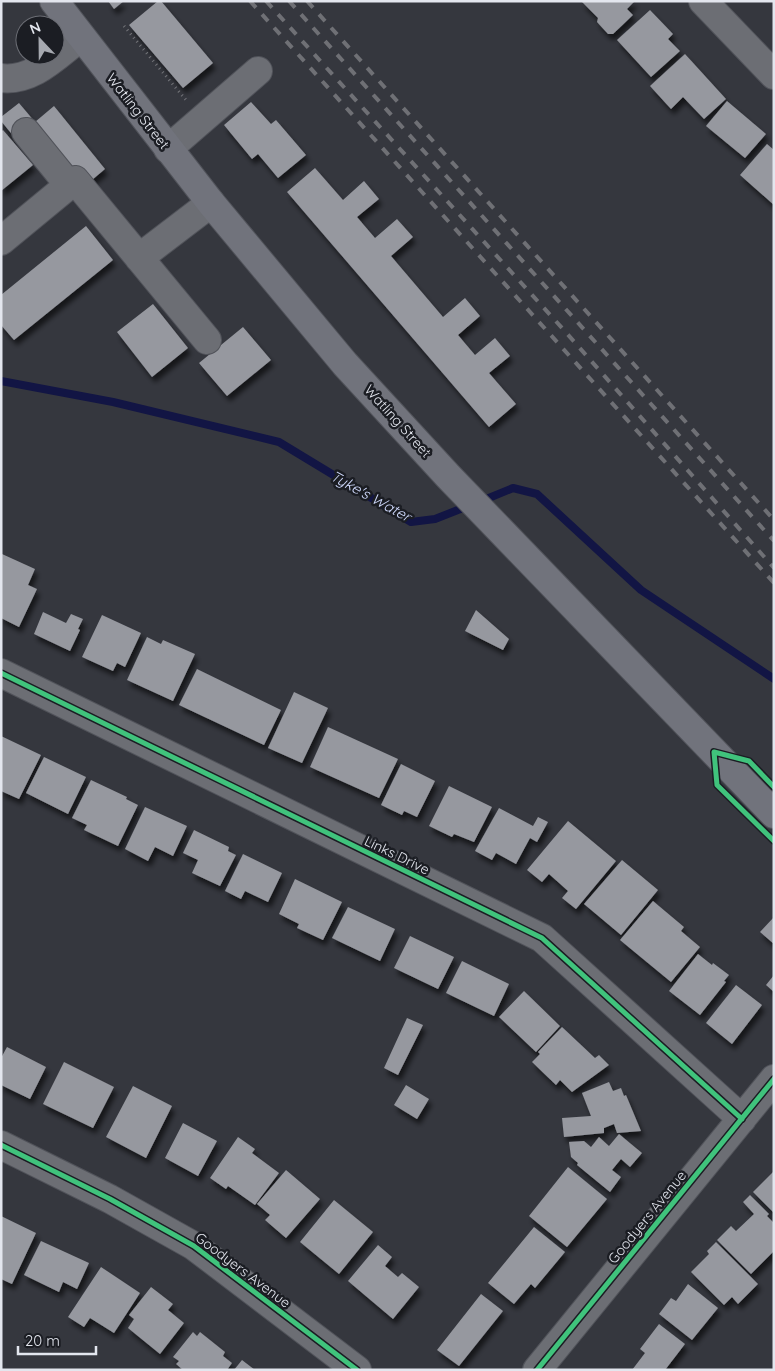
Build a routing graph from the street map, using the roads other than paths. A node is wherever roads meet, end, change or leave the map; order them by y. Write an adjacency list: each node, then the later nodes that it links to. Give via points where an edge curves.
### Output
1 (54, 1): 3 (main road, Watling Street)
2 (703, 1): 5 (street)
3 (81, 37): 6 (street, via 26,76); 8 (main road, Watling Street)
4 (258, 71): 8 (street)
5 (774, 75)
6 (1, 78)
7 (26, 132): 9 (street)
8 (168, 149): 10 (main road, Watling Street)
9 (69, 185): 11 (street); 12 (street, via 75,180)
10 (211, 204): 12 (street); 15 (main road, Watling Street, via 346,364 448,476)
11 (1, 241)
12 (139, 258): 13 (street)
13 (207, 340)
14 (1, 673): 17 (street, Links Drive, via 542,938)
15 (774, 814)
16 (774, 1079): 17 (street, Goodyers Avenue)
17 (742, 1119): 20 (street, Goodyers Avenue)
18 (1, 1145): 19 (street, Goodyers Avenue, via 110,1199 194,1246)
19 (357, 1370)
20 (537, 1370)

